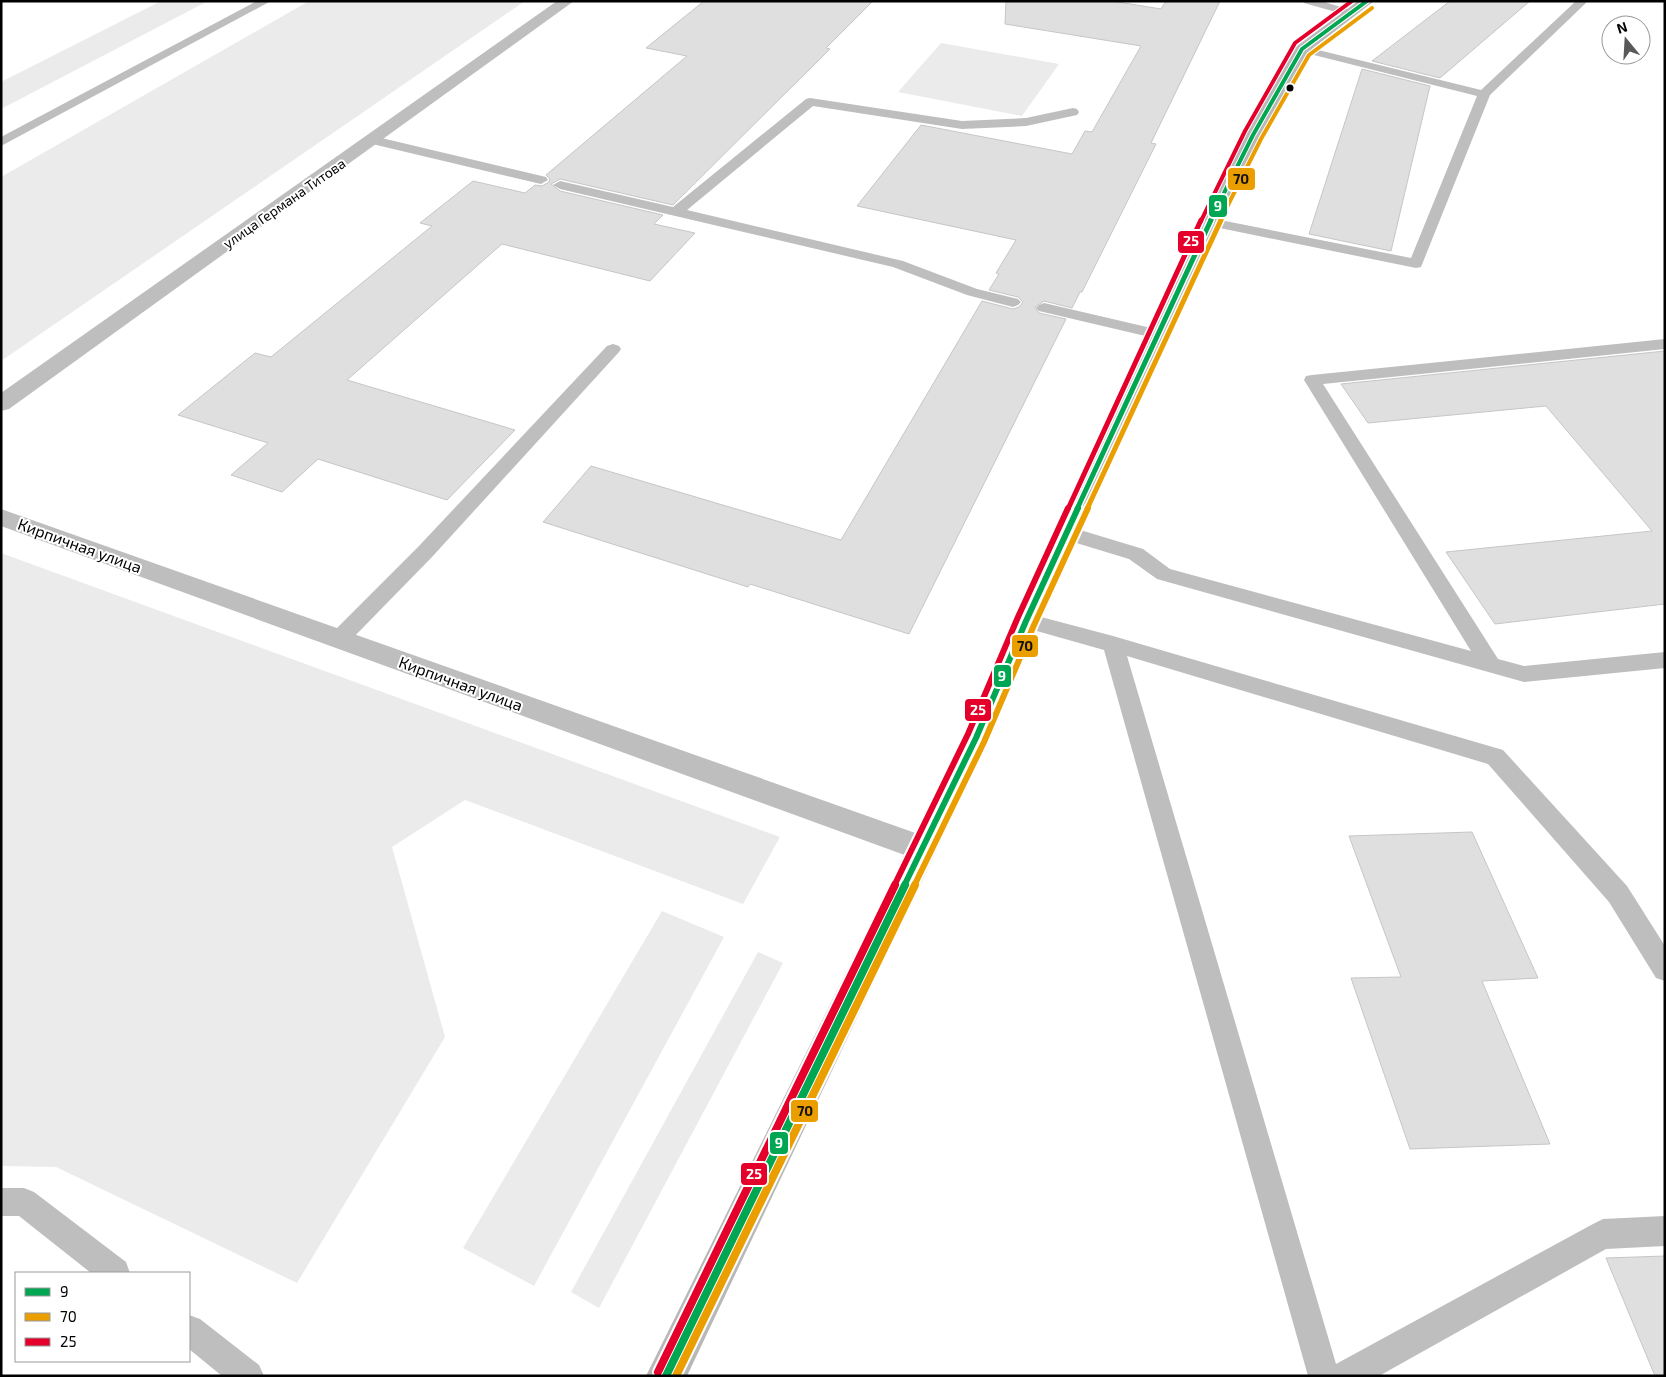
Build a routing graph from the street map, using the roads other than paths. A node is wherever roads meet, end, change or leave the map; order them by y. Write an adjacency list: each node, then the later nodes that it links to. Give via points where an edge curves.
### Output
1 (266, 1): 11 (lane)
2 (567, 1): 10 (street, улица Германа Титова)
3 (1308, 1): 6 (lane)
4 (1367, 1): 6 (main road)
5 (1583, 1): 8 (lane)
6 (1350, 13): 7 (main road)
7 (1302, 49): 8 (lane); 15 (main road, via 1253,135)
8 (1484, 94): 15 (lane, via 1416,264)
9 (1073, 112): 14 (lane, via 1026,122 962,125 810,102)
10 (373, 140): 12 (lane); 21 (street, улица Германа Титова)
11 (1, 142)
12 (541, 180)
13 (560, 185): 14 (lane)
14 (676, 212): 16 (lane, via 898,264 972,292)
15 (1210, 222): 18 (main road)
16 (1013, 302)
17 (1044, 308): 18 (lane)
18 (1158, 334): 23 (main road)
19 (1665, 344): 28 (lane, via 1312,380)
20 (613, 349): 25 (lane, via 425,552)
21 (3, 409)
22 (1, 517): 25 (street, Кирпичная улица)
23 (1067, 533): 24 (main road); 28 (lane, via 1136,554 1164,574)
24 (1026, 621): 26 (lane); 29 (main road, via 976,738)
25 (339, 639): 29 (street, Кирпичная улица)
26 (1113, 644): 30 (lane, via 1495,757 1618,894); 37 (lane)
27 (1665, 660): 28 (lane, via 1524,674)
28 (1490, 664)
29 (921, 848): 36 (main road)
30 (1665, 969)
31 (1, 1202): 33 (lane, via 24,1202)
32 (1665, 1231): 38 (lane, via 1603,1234)
33 (114, 1272)
34 (190, 1331): 35 (lane)
35 (248, 1376)
36 (666, 1376)
37 (1324, 1376)
38 (1347, 1376)

